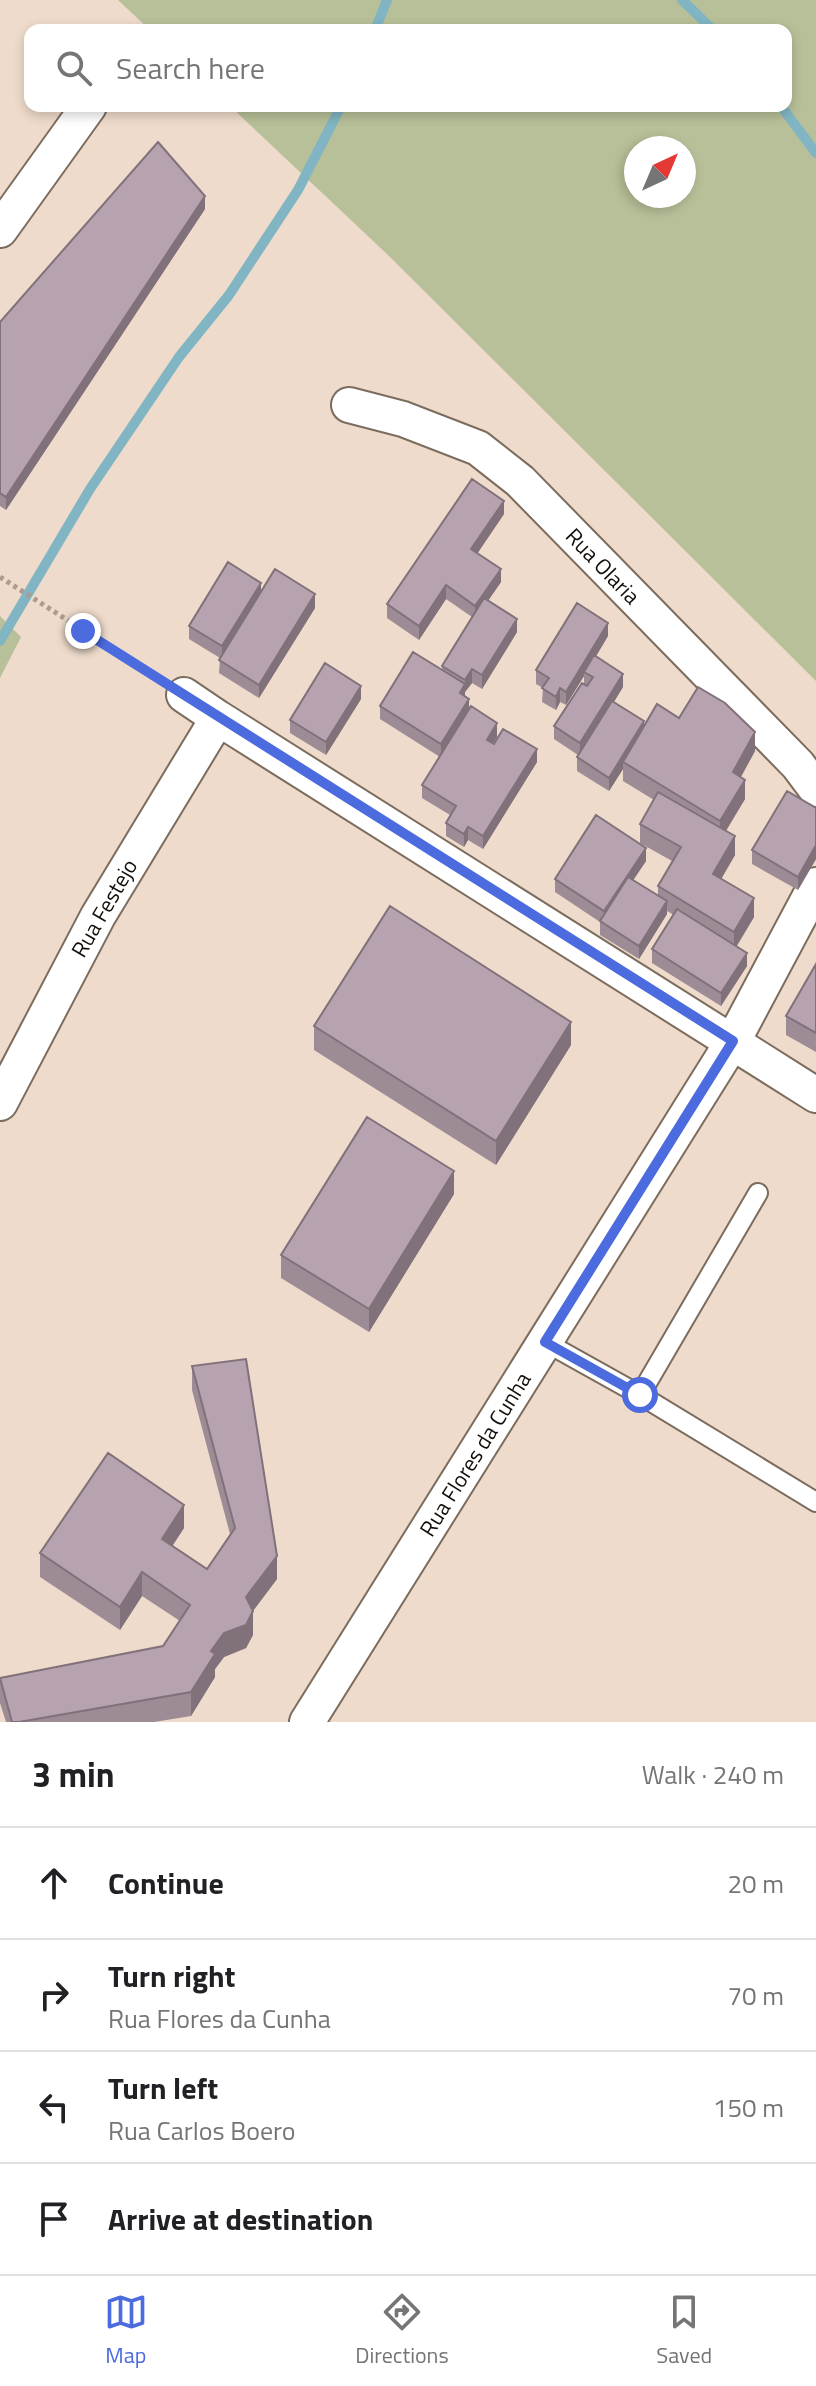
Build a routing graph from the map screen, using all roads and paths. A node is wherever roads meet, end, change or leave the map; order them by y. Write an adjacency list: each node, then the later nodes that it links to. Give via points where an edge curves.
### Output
1 (85, 112): 2 (street)
2 (0, 230)
3 (349, 405): 7 (street, Rua Olaria, via 478,448 520,481)
4 (0, 577): 5 (path)
5 (184, 695): 6 (street)
6 (218, 718): 9 (street); 11 (street, Rua Festejo, via 98,916)
7 (816, 789)
8 (813, 890): 9 (street, Rua Flores da Cunha)
9 (733, 1041): 10 (street); 13 (street, Rua Flores da Cunha)
10 (816, 1095)
11 (0, 1103)
12 (758, 1193): 14 (lane)
13 (545, 1342): 14 (lane); 16 (street, Rua Flores da Cunha)
14 (640, 1395): 15 (lane)
15 (816, 1502)
16 (307, 1722)

